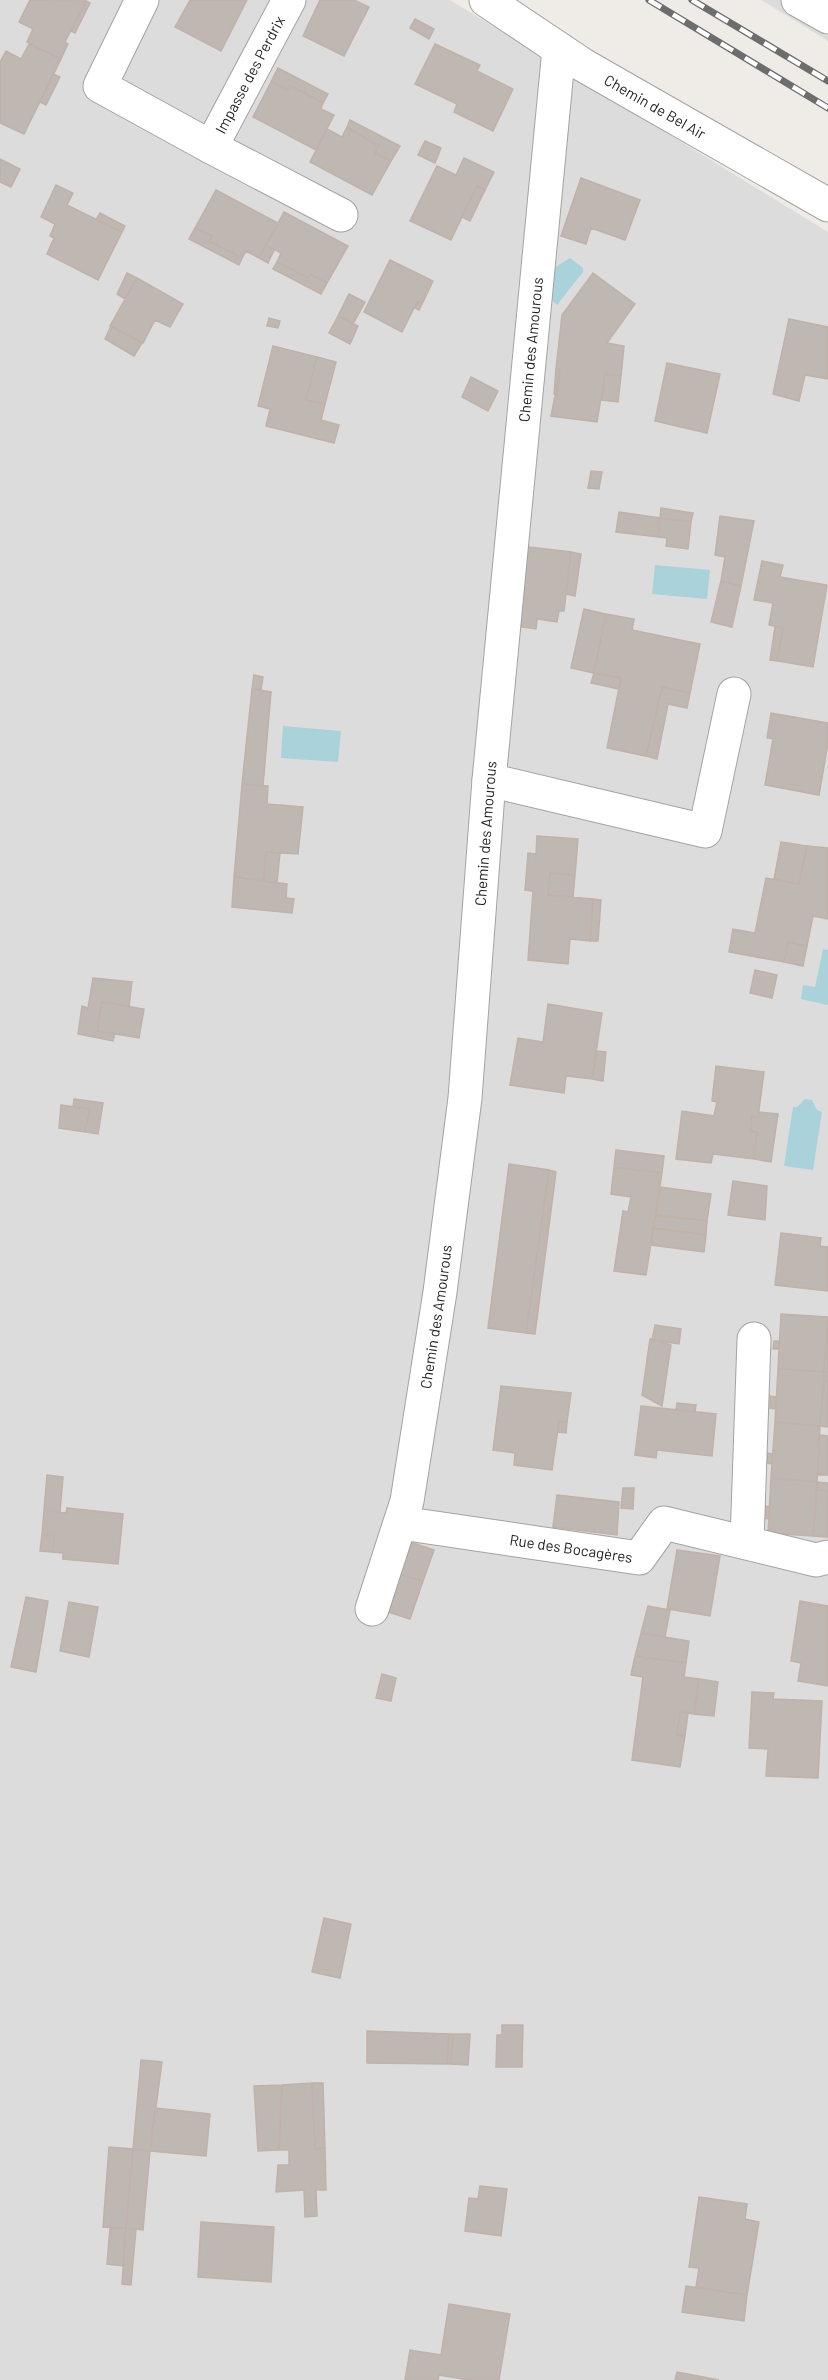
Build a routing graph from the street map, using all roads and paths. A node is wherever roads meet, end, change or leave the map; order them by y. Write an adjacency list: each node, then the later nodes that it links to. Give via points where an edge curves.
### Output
1 (142, 0): 7 (street, Impasse des Perdrix, via 100,86)
2 (289, 0): 7 (street, Impasse des Perdrix)
3 (486, 0): 6 (street, Chemin de Bel Air)
4 (798, 0): 5 (street)
5 (828, 17)
6 (559, 50): 8 (street, Chemin de Bel Air); 11 (street, Chemin des Amourous)
7 (211, 147): 9 (street, Impasse des Perdrix)
8 (828, 205)
9 (341, 214)
10 (734, 694): 11 (street, via 705,831)
11 (489, 780): 13 (street, Chemin des Amourous, via 465,1098 440,1292 407,1501)
12 (753, 1340): 14 (street)
13 (400, 1523): 14 (street, Rue des Bocagères, via 639,1558 664,1523); 16 (street, Chemin des Amourous)
14 (747, 1542): 15 (street, Rue des Bocagères, via 816,1560)
15 (828, 1557)
16 (372, 1609)

